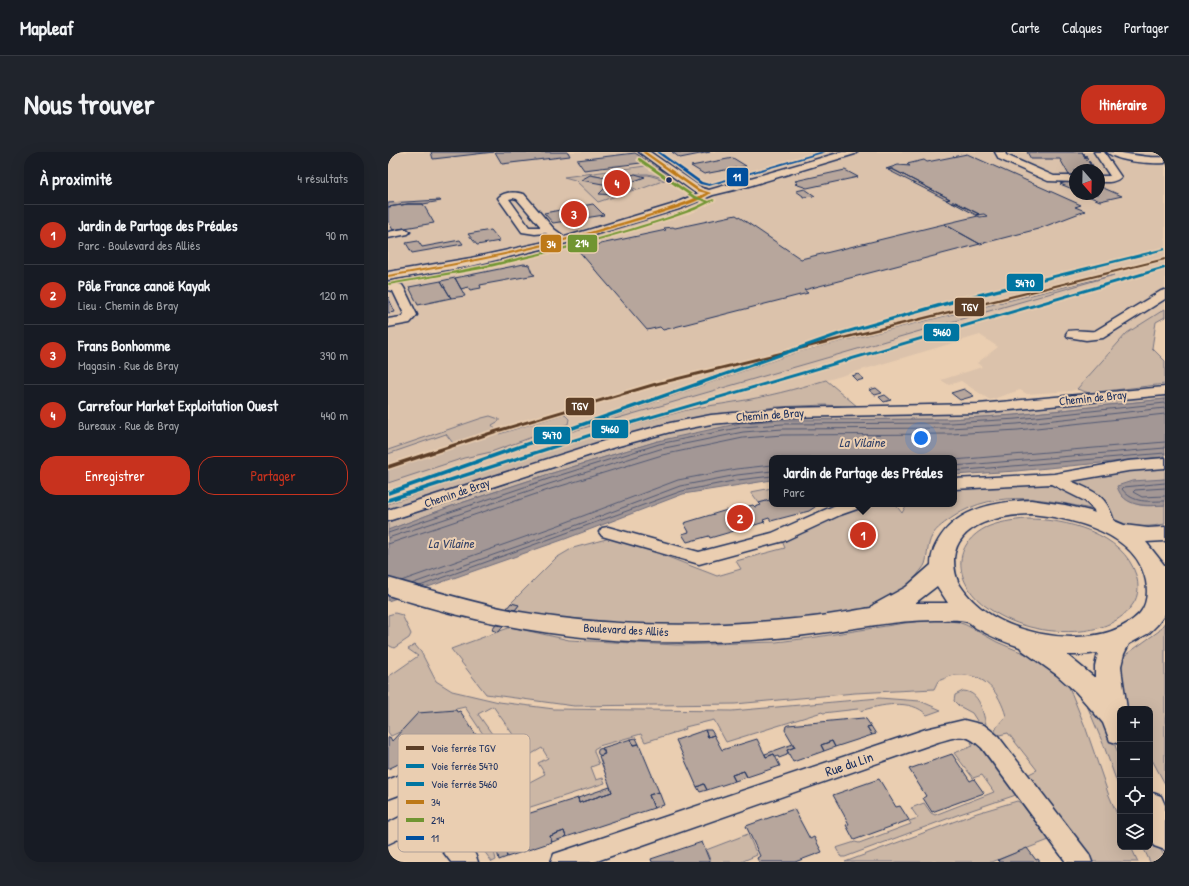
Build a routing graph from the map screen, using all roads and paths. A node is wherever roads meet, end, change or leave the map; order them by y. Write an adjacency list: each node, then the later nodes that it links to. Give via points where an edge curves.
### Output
1 (644, 152): 8 (street)
2 (852, 152): 11 (street)
3 (1000, 152): 9 (street, via 1002,157 1052,179)
4 (1099, 152): 10 (street, via 1116,177)
5 (1112, 152): 7 (street, via 1136,158)
6 (676, 159): 8 (street)
7 (1165, 160)
8 (659, 162): 11 (street, via 698,190)
9 (1069, 179)
10 (1105, 179)
11 (708, 193): 15 (street, via 675,207)
12 (548, 229): 15 (street)
13 (404, 232): 14 (street)
14 (388, 235)
15 (563, 241): 16 (street, via 471,262)
16 (388, 276)
17 (388, 286): 19 (street, via 398,288 411,315 405,320)
18 (1165, 294): 20 (street, via 1098,335)
19 (388, 323)
20 (1073, 334)
21 (1165, 391): 26 (street, Chemin de Bray, via 950,410 796,412 731,417 680,426 612,443)
22 (1165, 463): 23 (street, via 1128,466)
23 (1054, 479): 24 (street); 27 (street, via 1091,497 1102,508)
24 (957, 484)
25 (845, 507): 28 (street, via 778,537 699,558)
26 (388, 516)
27 (1112, 528): 29 (main road, via 1148,535); 30 (main road); 31 (main road, via 1077,514 1046,508 1016,508 988,513 966,523 950,538 942,557)
28 (608, 532)
29 (1165, 534)
30 (1160, 563): 36 (main road, via 1159,600 1155,609 1141,626)
31 (942, 567): 33 (main road, via 952,591); 34 (main road, via 926,584 902,601)
32 (388, 586): 34 (main road, Boulevard des Alliés, via 458,608 528,622 608,631 702,633 803,627)
33 (973, 614): 34 (main road, via 921,611); 35 (main road, via 996,628)
34 (868, 617)
35 (1023, 639): 36 (main road, via 1063,646 1083,646); 37 (main road, via 1067,668 1088,687)
36 (1119, 639): 37 (main road, via 1109,658 1108,671)
37 (1117, 725)
38 (398, 785): 39 (street)
39 (388, 790)
40 (1153, 811): 43 (main road)
41 (398, 829): 42 (street)
42 (388, 834)
43 (1165, 837)
44 (458, 852): 45 (street)
45 (466, 862)
46 (564, 862): 47 (street, Rue du Lin, via 934,735 960,728 971,728 990,742)
47 (1080, 862)

